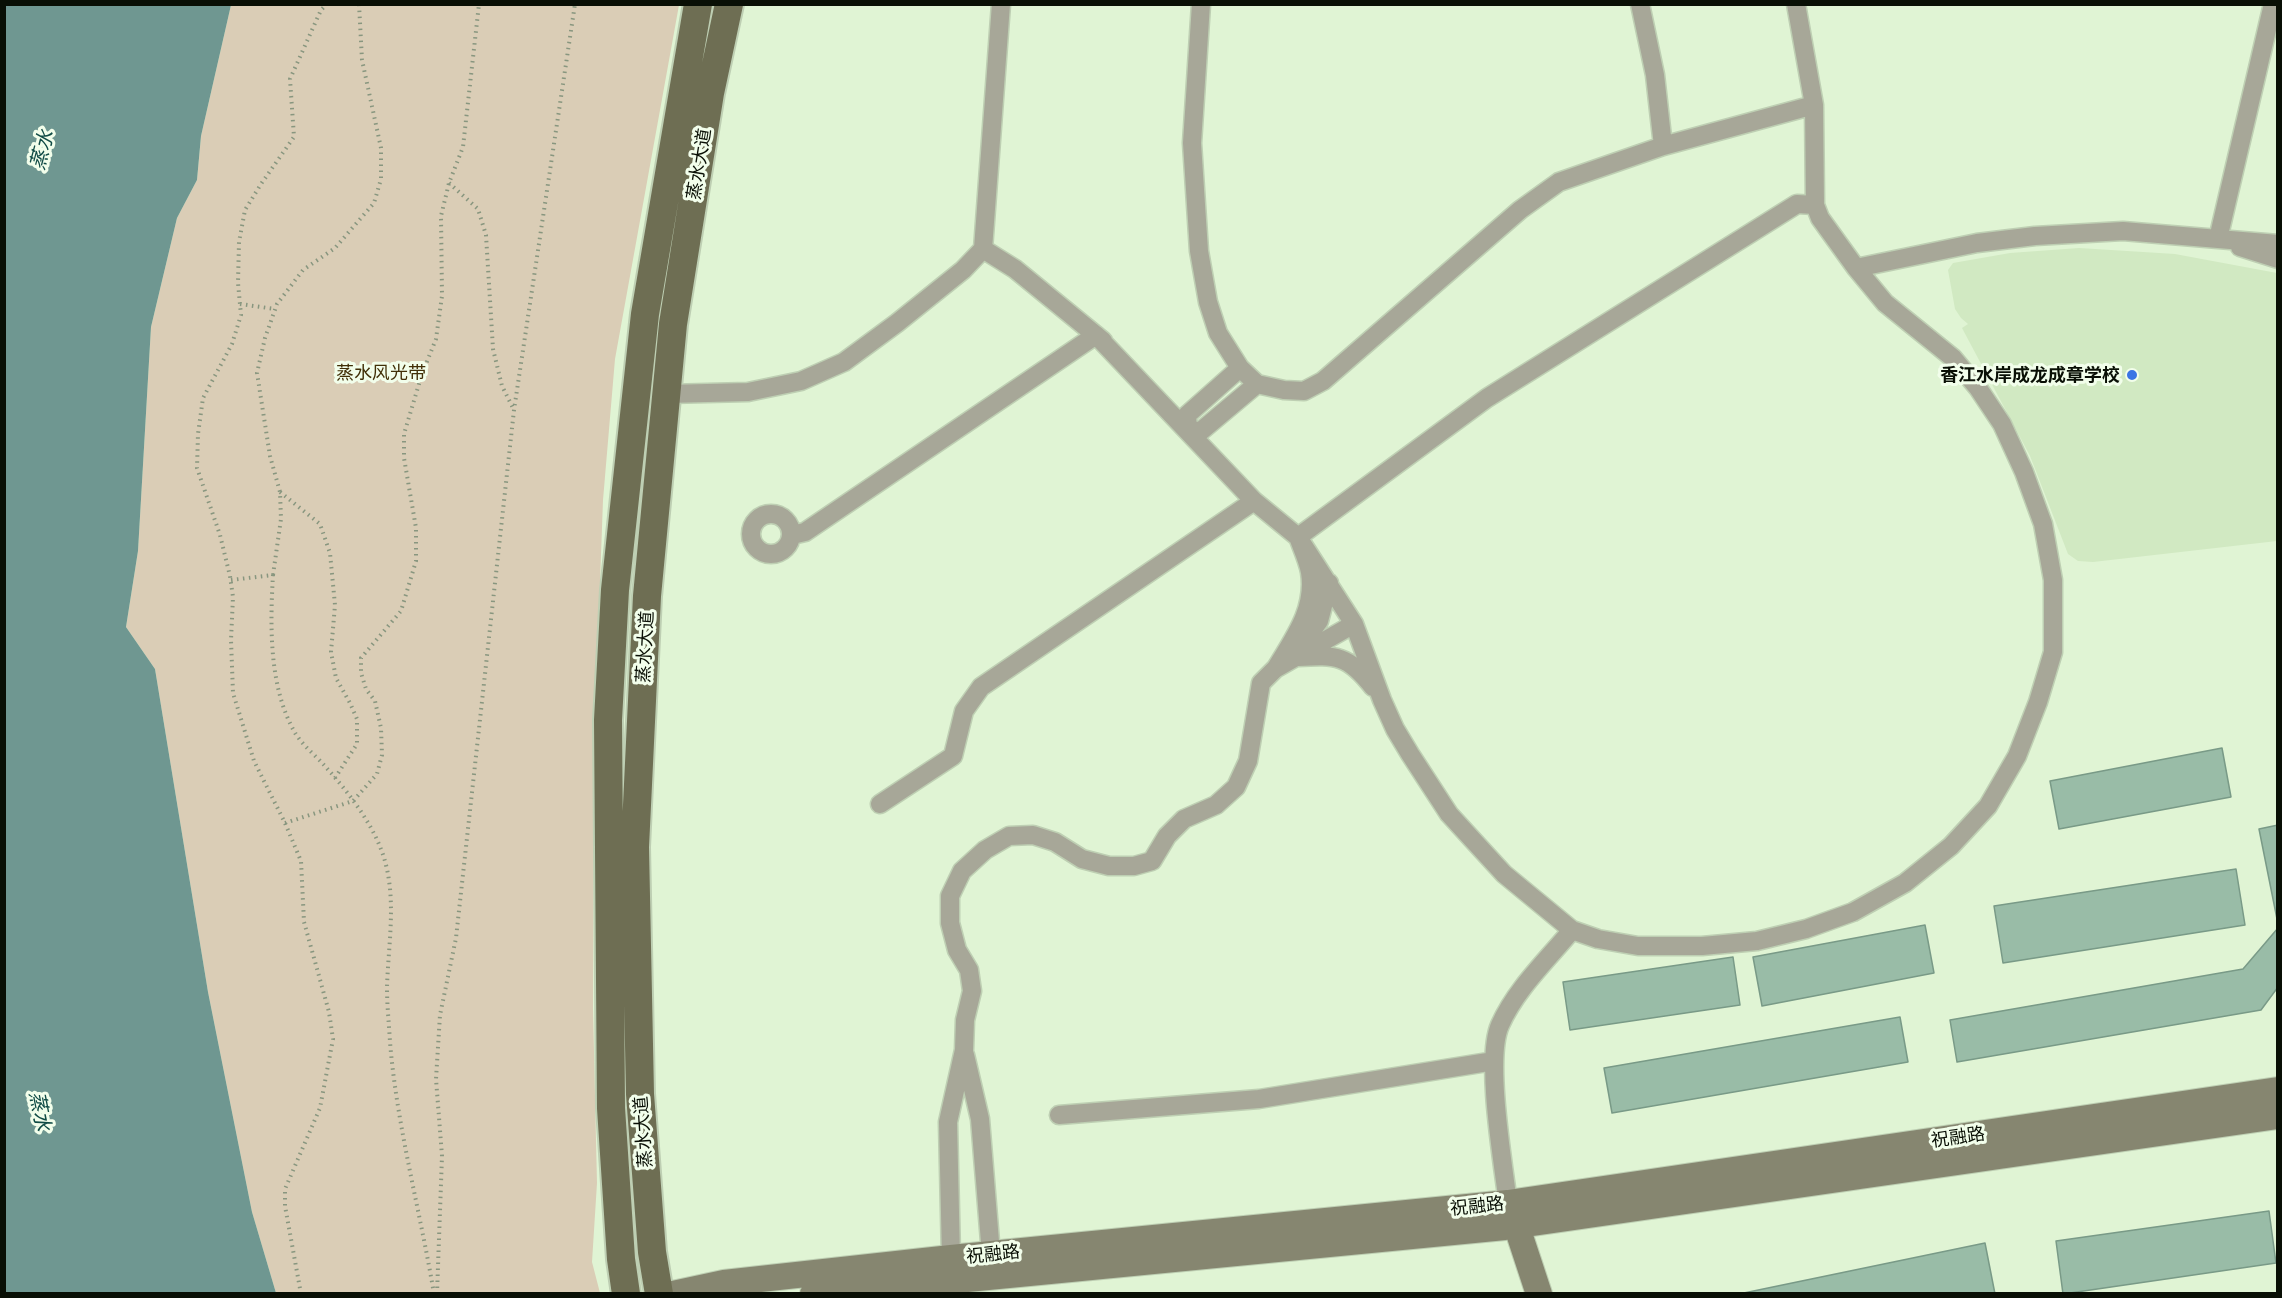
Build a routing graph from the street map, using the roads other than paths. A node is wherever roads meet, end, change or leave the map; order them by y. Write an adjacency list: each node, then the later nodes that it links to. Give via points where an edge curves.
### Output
1 (698, 4): 39 (main road, 蒸水大道, via 645,314 614,614 608,720 610,1108)
2 (729, 4): 19 (main road, 蒸水大道, via 710,93 673,324)
3 (1001, 4): 13 (street)
4 (1201, 4): 17 (street, via 1192,143 1199,251 1218,333)
5 (1640, 4): 9 (street, via 1655,75)
6 (1796, 4): 8 (street)
7 (2273, 4): 11 (street)
8 (1814, 105): 9 (street); 10 (street)
9 (1663, 146): 18 (street, via 1559,182 1520,210 1323,381 1304,391)
10 (1815, 205): 15 (street); 23 (street, via 1797,204 1487,398)
11 (2218, 239): 12 (street); 14 (street); 15 (street, via 2123,231 2034,236 1966,245)
12 (2277, 244)
13 (983, 249): 16 (street, via 1015,269); 19 (street, via 963,270 844,362 801,381 748,392)
14 (2277, 259)
15 (1856, 268): 30 (street, via 1886,303 1953,358 1978,388 2002,424 2043,524 2054,580 2053,652 2017,756 1988,806 1952,846 1905,883 1853,912 1757,941 1702,946 1638,946)
16 (1096, 335): 20 (street, via 1148,377); 22 (street, via 805,532)
17 (1240, 368): 18 (street); 20 (street)
18 (1257, 384): 20 (street)
19 (667, 394): 40 (main road, 蒸水大道, via 647,596 635,847 640,1094 652,1252)
20 (1192, 425): 21 (street)
21 (1254, 501): 23 (street); 29 (street, via 981,687 964,711 953,756)
22 (792, 535)
23 (1298, 537): 24 (street); 27 (street, via 1310,570 1309,607)
24 (1329, 583): 25 (street); 27 (street, via 1322,612 1311,633)
25 (1354, 624): 26 (street); 28 (street)
26 (1297, 657): 27 (street); 28 (street, via 1343,659 1359,669)
27 (1275, 669): 31 (street, via 1261,683 1248,761 1236,787 1216,805 1184,819 1167,836 1152,861 1109,866 1082,859 1055,842 1033,835 1009,836 985,850 962,871 950,896 950,923 957,950 969,970 972,991 965,1020)
28 (1382, 700): 30 (street, via 1395,729 1449,814 1504,874)
29 (880, 804)
30 (1572, 930): 32 (street, via 1512,1002 1499,1028)
31 (964, 1050): 37 (street, via 980,1119); 38 (street, via 948,1122)
32 (1494, 1061): 34 (street, via 1258,1099); 36 (street)
33 (2277, 1090): 36 (main road, 祝融路)
34 (1059, 1115)
35 (2277, 1116): 36 (main road, 祝融路)
36 (1510, 1219): 37 (main road, 祝融路); 38 (main road, 祝融路); 43 (main road); 44 (main road)
37 (991, 1254): 38 (main road, 祝融路)
38 (959, 1277): 41 (main road, 祝融路, via 724,1283); 42 (main road, 祝融路)
39 (626, 1293)
40 (659, 1293)
41 (673, 1293)
42 (813, 1293)
43 (1526, 1293)
44 (1539, 1293)

